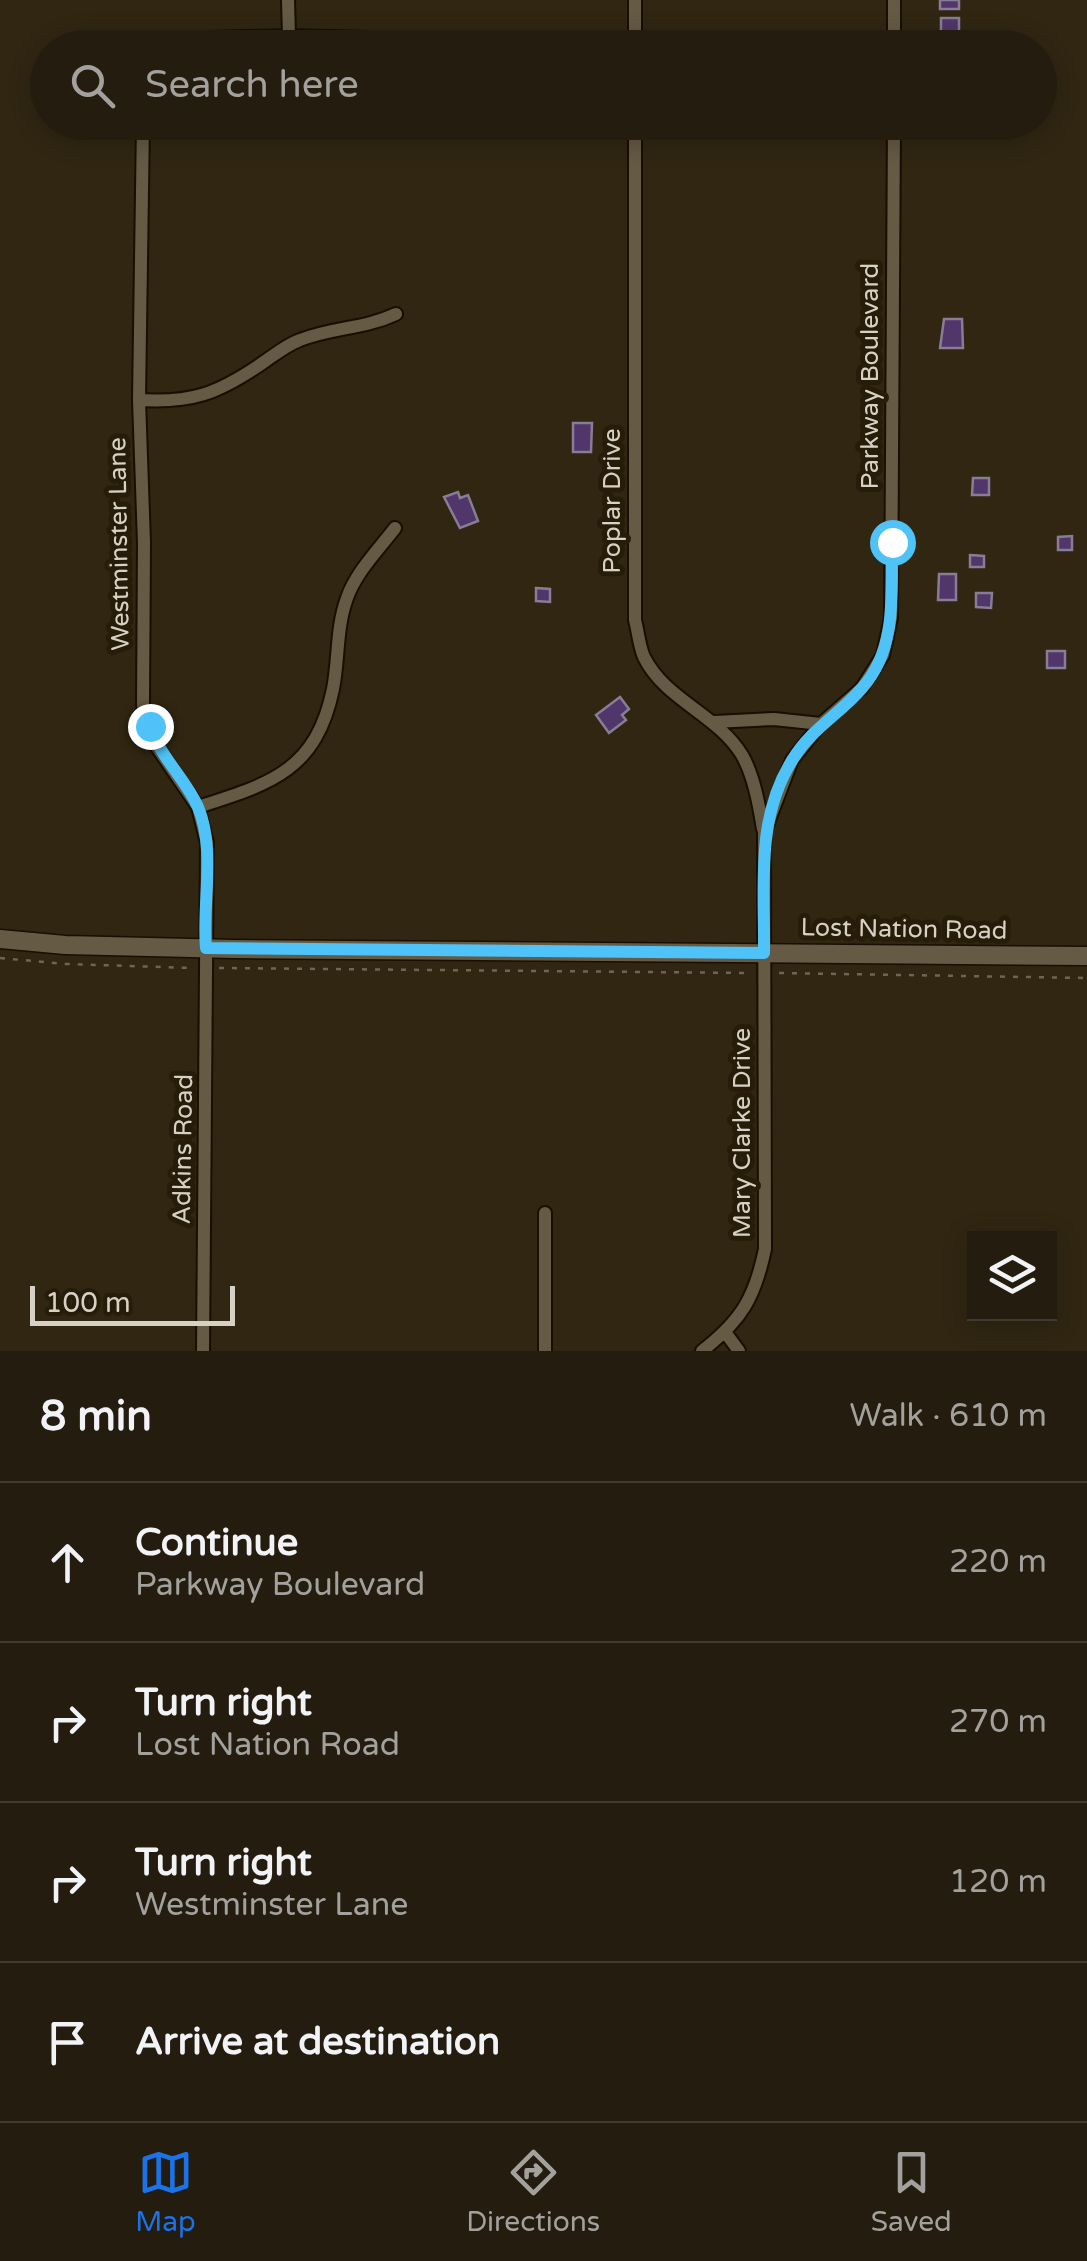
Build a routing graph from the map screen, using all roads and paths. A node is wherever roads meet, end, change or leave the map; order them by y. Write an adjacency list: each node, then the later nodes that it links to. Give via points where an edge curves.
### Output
1 (288, 0): 4 (street)
2 (635, 0): 5 (street)
3 (894, 0): 6 (street)
4 (288, 30)
5 (635, 30)
6 (894, 30)
7 (143, 140): 11 (street, Westminster Lane)
8 (635, 140): 13 (street, Poplar Drive, via 635,620 644,657 670,691)
9 (894, 140): 14 (street, Parkway Boulevard, via 891,618 883,655 862,688)
10 (396, 314): 11 (street, via 294,342 216,393)
11 (138, 400): 15 (street, Westminster Lane, via 143,705 157,747)
12 (395, 528): 15 (street, via 348,594 333,689 306,755 262,787)
13 (714, 722): 14 (street, via 774,718); 16 (street, Poplar Drive, via 742,756)
14 (821, 724): 16 (street, Parkway Boulevard, via 792,760)
15 (198, 807): 18 (street, Westminster Lane, via 207,843)
16 (764, 832): 19 (street, Parkway Boulevard)
17 (0, 939): 18 (street, Lost Nation Road)
18 (206, 948): 19 (street, Lost Nation Road); 22 (street, Adkins Road)
19 (764, 953): 20 (street, Lost Nation Road); 23 (street, Mary Clarke Drive)
20 (1087, 956)
21 (0, 958): 22 (path)
22 (208, 968): 23 (path); 27 (street, Adkins Road)
23 (765, 973): 24 (path); 26 (street, Mary Clarke Drive, via 765,1248 758,1287)
24 (1087, 978)
25 (544, 1214): 28 (street)
26 (725, 1332): 29 (street, Mary Clarke Drive); 30 (street)
27 (203, 1351)
28 (545, 1351)
29 (702, 1351)
30 (739, 1351)

